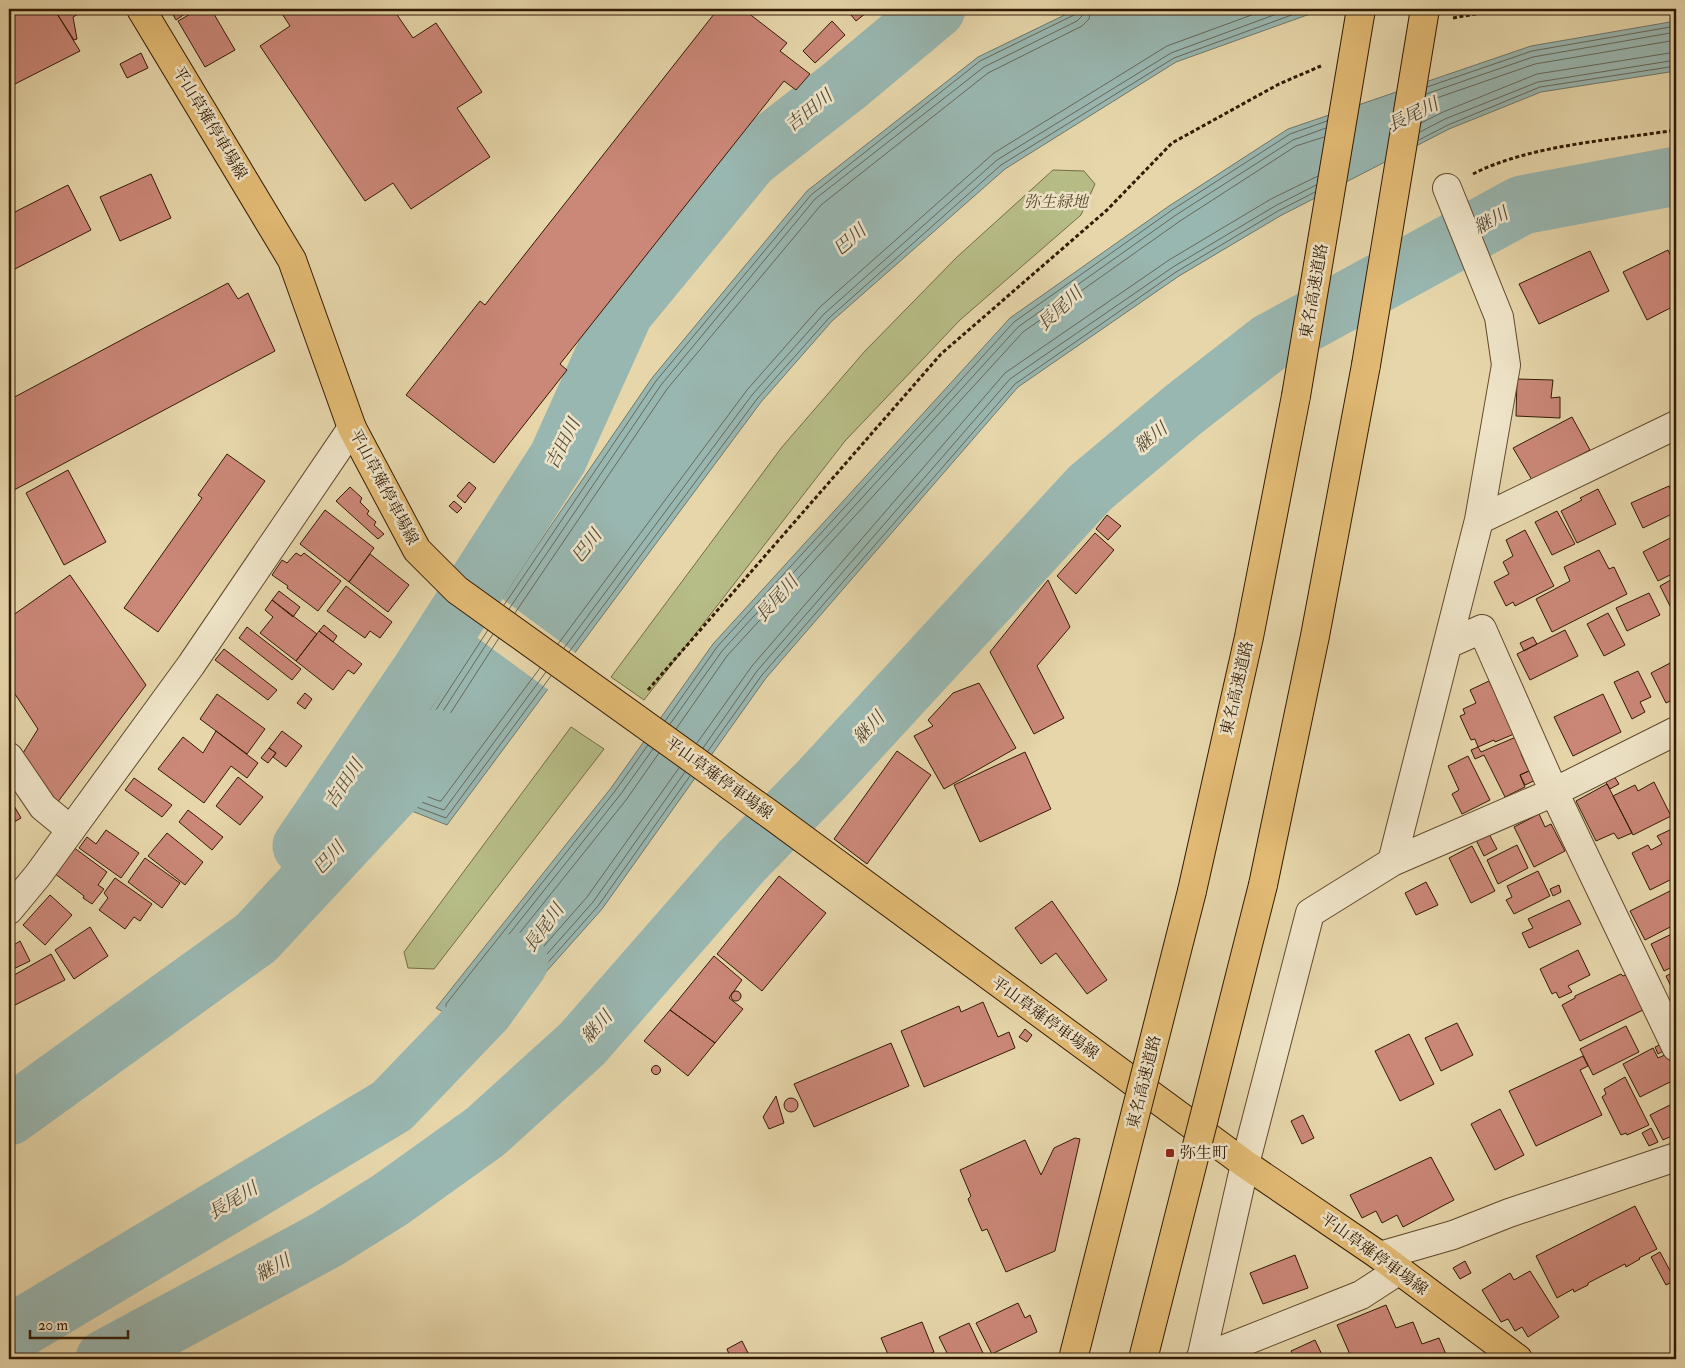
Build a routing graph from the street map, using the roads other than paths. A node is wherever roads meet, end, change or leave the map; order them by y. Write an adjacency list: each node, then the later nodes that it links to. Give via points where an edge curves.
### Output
1 (141, 9): 6 (main road, 平山草薙停車場線, via 292,260)
2 (1361, 9): 19 (main road, 東名高速道路, bridge, via 1296,396 1249,637 1192,891)
3 (1436, 14): 20 (main road, bridge, via 1263,885)
4 (1447, 188): 7 (street, via 1499,317 1506,365)
5 (1676, 425): 7 (street)
6 (352, 428): 12 (street, via 191,665); 17 (main road, 平山草薙停車場線, via 417,550 457,590 768,813)
7 (1479, 520): 8 (street)
8 (1448, 644): 11 (street, via 1482,629); 13 (street)
9 (1676, 732): 11 (street)
10 (9, 758): 12 (street, via 44,808)
11 (1554, 792): 13 (street); 15 (street)
12 (71, 830): 14 (street)
13 (1392, 862): 17 (street, via 1310,913)
14 (9, 910)
15 (1676, 1047)
16 (1676, 1157): 18 (street, via 1509,1213)
17 (1245, 1164): 18 (main road, 平山草薙停車場線); 21 (street)
18 (1389, 1263): 21 (street, via 1361,1294); 22 (main road, 平山草薙停車場線)
19 (1073, 1359)
20 (1143, 1359)
21 (1201, 1359)
22 (1518, 1359)

